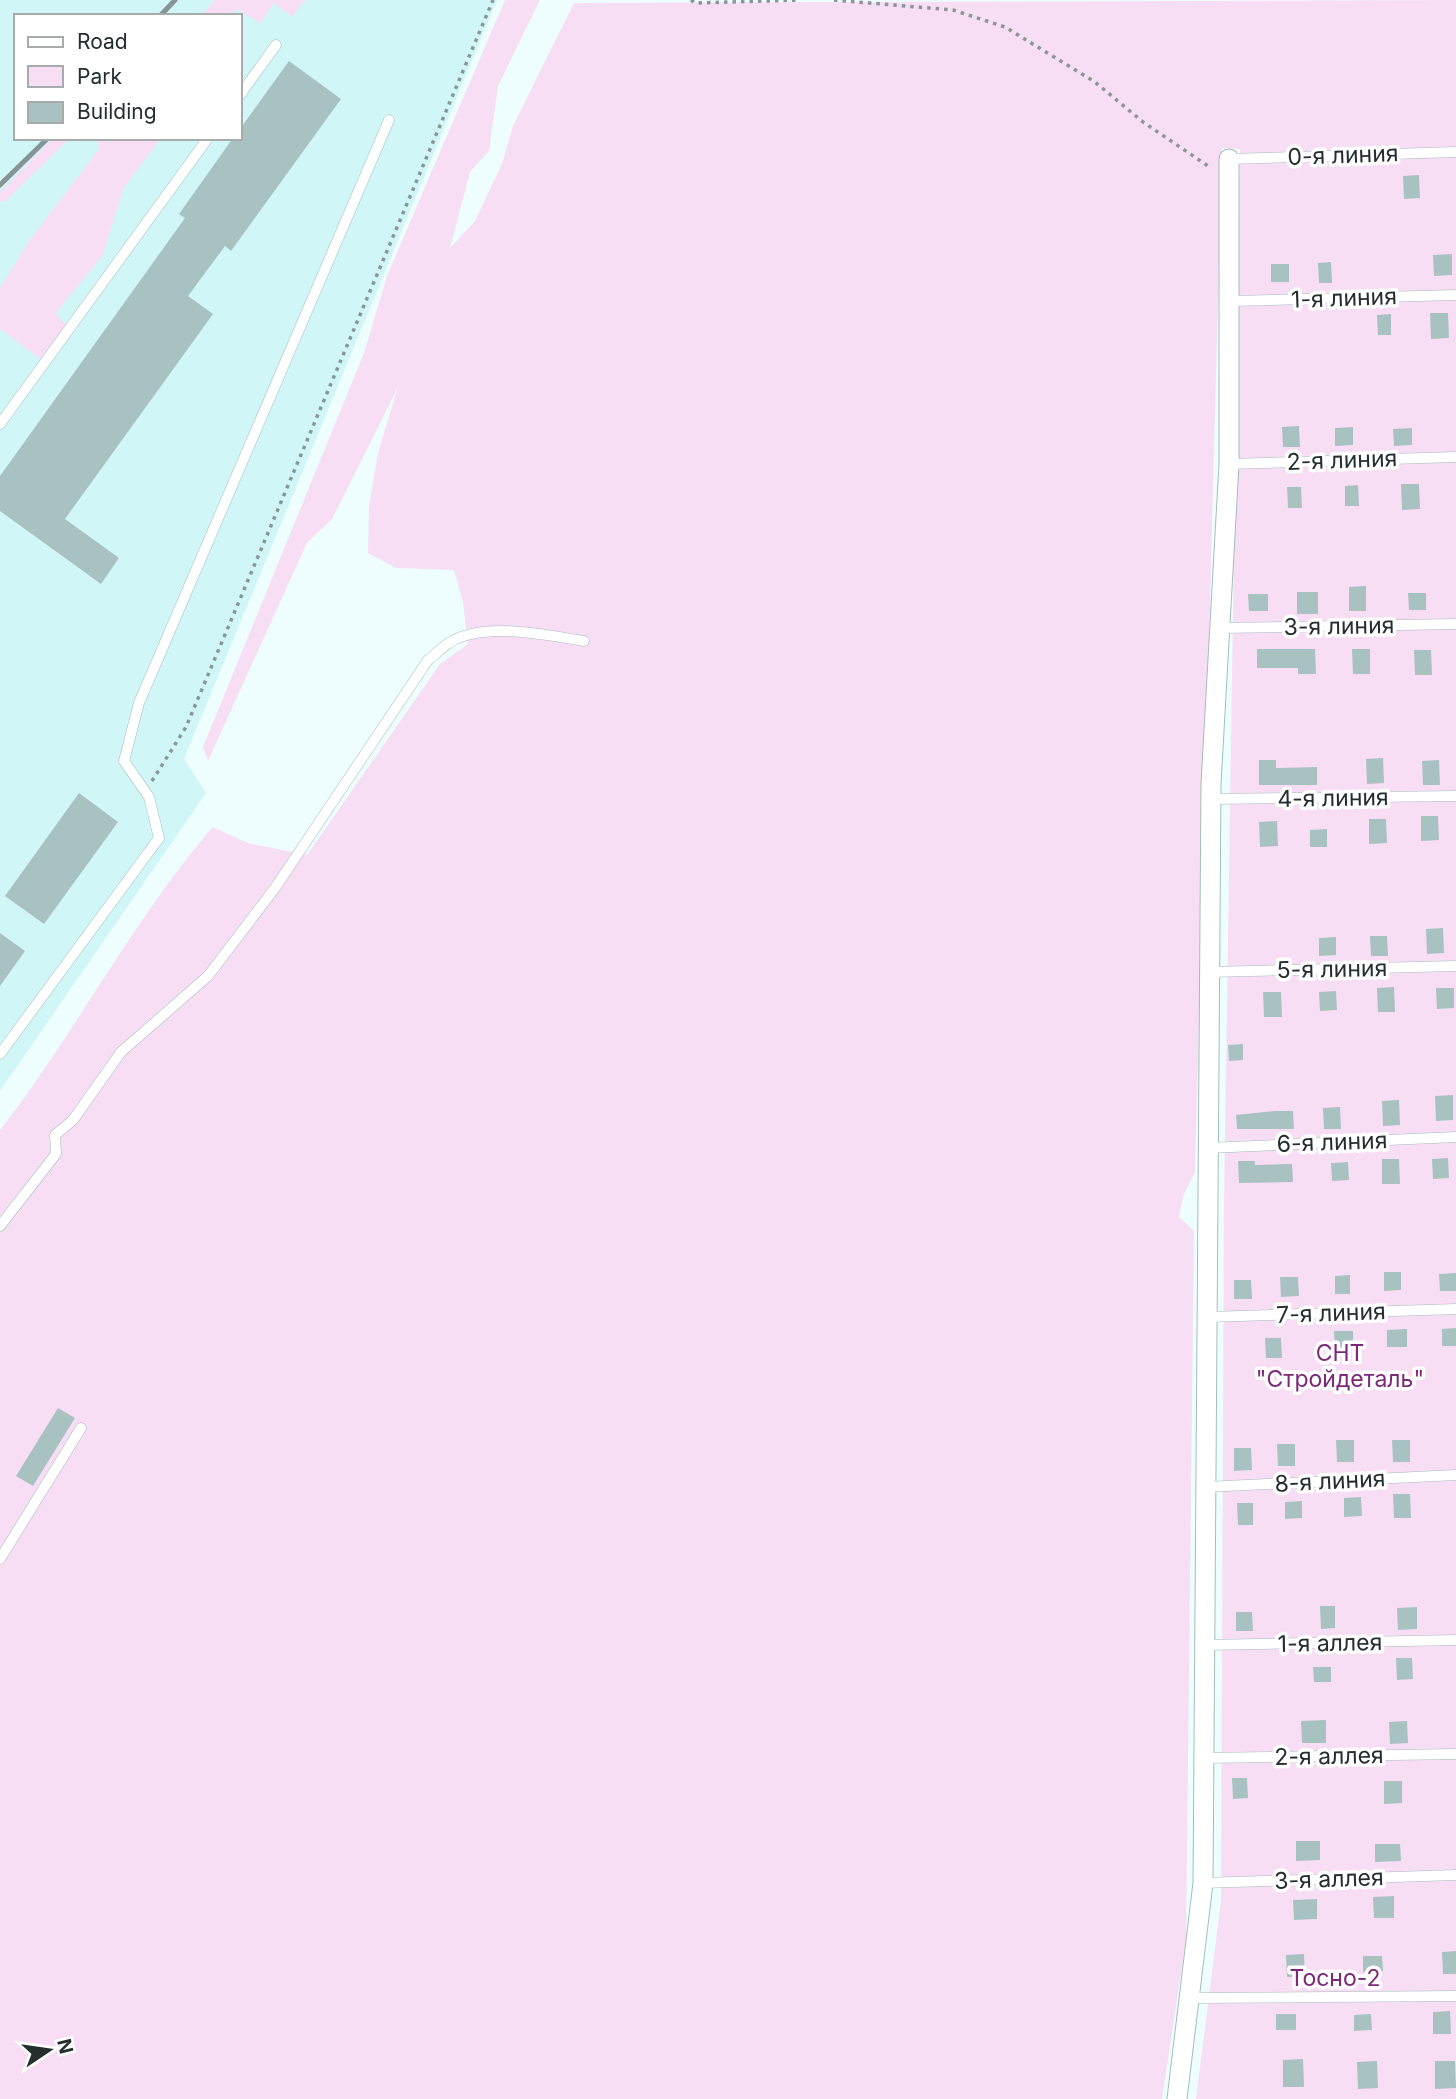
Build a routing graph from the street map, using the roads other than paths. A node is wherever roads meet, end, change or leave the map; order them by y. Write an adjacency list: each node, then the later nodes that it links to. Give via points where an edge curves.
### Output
1 (276, 45): 2 (lane)
2 (242, 92)
3 (389, 120): 19 (lane, via 139,703 124,761 145,792 159,838)
4 (207, 140): 9 (lane)
5 (1456, 152): 6 (lane, 0-я линия)
6 (1229, 168): 8 (street)
7 (1456, 295): 8 (lane, 1-я линия)
8 (1231, 301): 11 (street)
9 (0, 424)
10 (1456, 457): 11 (lane, 2-я линия)
11 (1229, 464): 13 (street)
12 (1456, 624): 13 (lane, 3-я линия)
13 (1221, 628): 16 (street)
14 (584, 642): 22 (lane, via 526,632 487,632 451,641 428,660 275,888 208,976 121,1052 73,1120 55,1135 56,1154)
15 (1456, 796): 16 (lane, 4-я линия)
16 (1211, 799): 18 (street)
17 (1456, 966): 18 (lane, 5-я линия)
18 (1209, 972): 21 (street)
19 (0, 1054)
20 (1456, 1137): 21 (lane, 6-я линия)
21 (1208, 1148): 24 (street)
22 (0, 1226)
23 (1456, 1309): 24 (lane, 7-я линия)
24 (1206, 1317): 27 (street)
25 (81, 1428): 28 (lane)
26 (1456, 1475): 27 (lane, 8-я линия)
27 (1205, 1487): 30 (street)
28 (0, 1559)
29 (1456, 1640): 30 (lane, 1-я аллея)
30 (1203, 1645): 32 (street)
31 (1456, 1754): 32 (lane, 2-я аллея)
32 (1203, 1758): 34 (street)
33 (1456, 1875): 34 (lane, 3-я аллея)
34 (1203, 1884): 36 (street)
35 (1456, 1996): 36 (lane)
36 (1191, 1998): 37 (street)
37 (1177, 2099)

